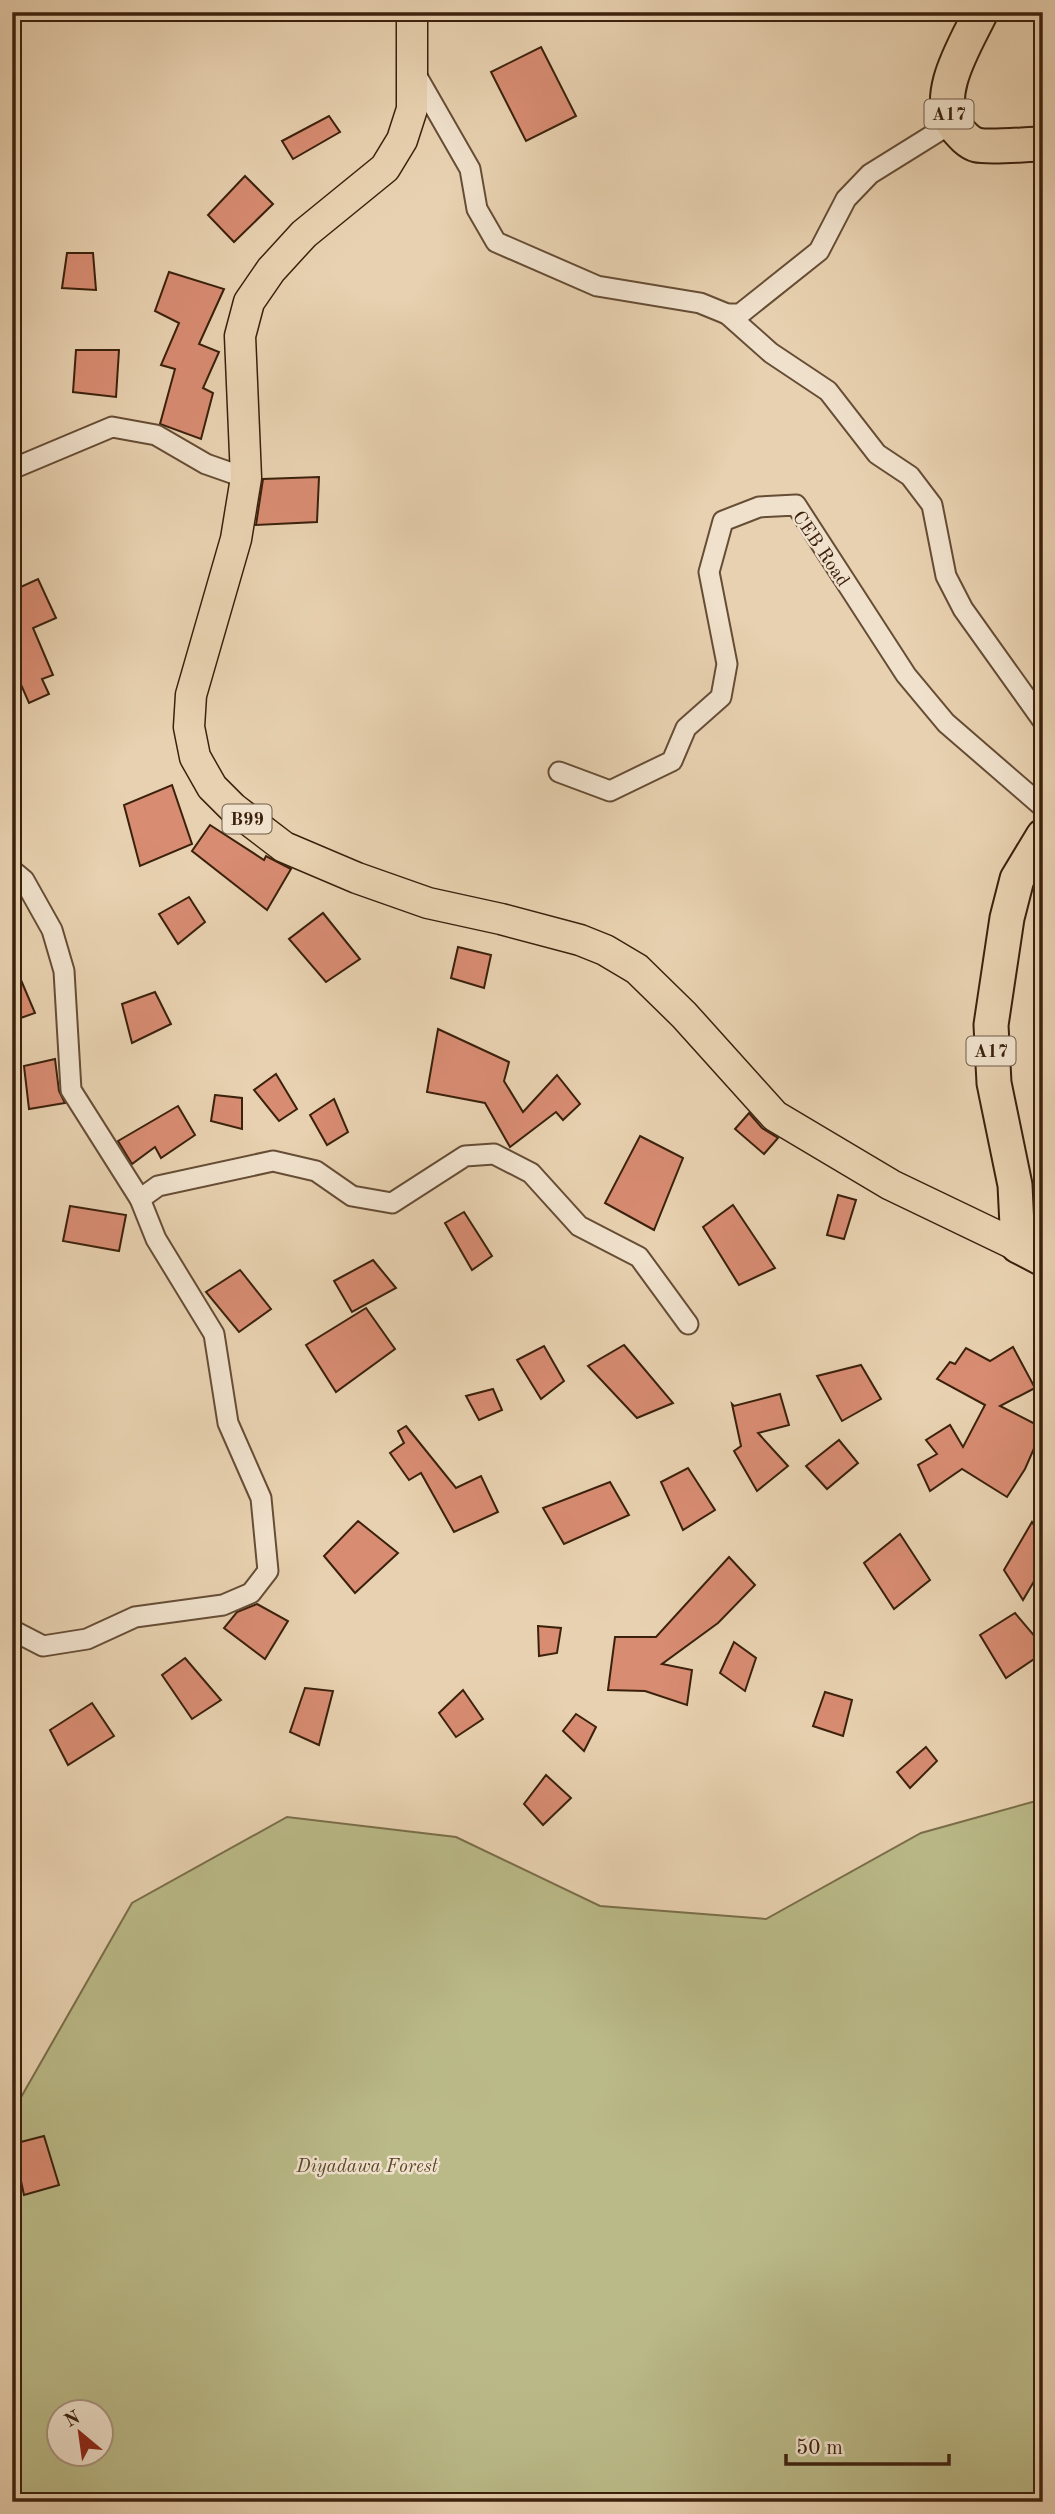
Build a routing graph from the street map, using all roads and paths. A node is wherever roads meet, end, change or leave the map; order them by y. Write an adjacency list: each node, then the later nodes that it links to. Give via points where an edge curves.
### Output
1 (412, 12): 3 (main road, B99)
2 (981, 12): 4 (highway, A17, via 947,95)
3 (411, 67): 6 (street, via 470,169 477,209 496,242 597,286 700,303); 8 (main road, B99, via 412,109 402,140 385,168 304,234 249,302 240,336)
4 (952, 123): 5 (highway, A17, via 977,145); 6 (street, via 870,174 846,200 819,251 740,314)
5 (1043, 144)
6 (727, 314): 9 (street, via 771,352 828,391 877,454 910,476 932,505 946,576 963,609)
7 (12, 469): 8 (street, via 112,427 156,435 206,464)
8 (246, 478): 15 (main road, B99, via 236,540 191,695 189,727 195,757 212,787 233,808 284,847 357,878 428,903 605,950 637,969 775,1116 891,1185)
9 (1043, 721)
10 (559, 772): 11 (street, CEB Road, via 610,791 672,761 686,728 721,697 727,664 709,572 723,521 759,507 796,505 906,675 946,723)
11 (1043, 807)
12 (1043, 836): 15 (highway, A17, via 1017,879 991,1025 994,1083)
13 (12, 870): 14 (street, via 24,880 52,930 64,971 71,1090)
14 (140, 1199): 16 (street, via 158,1186 273,1161 316,1171 352,1196 392,1203 466,1156 494,1154 531,1173 579,1227 639,1256); 17 (street, via 156,1239 214,1334 228,1423 261,1499 268,1571 251,1594 223,1605 135,1617 87,1639 43,1646)
15 (1031, 1253)
16 (688, 1324)
17 (12, 1630)

